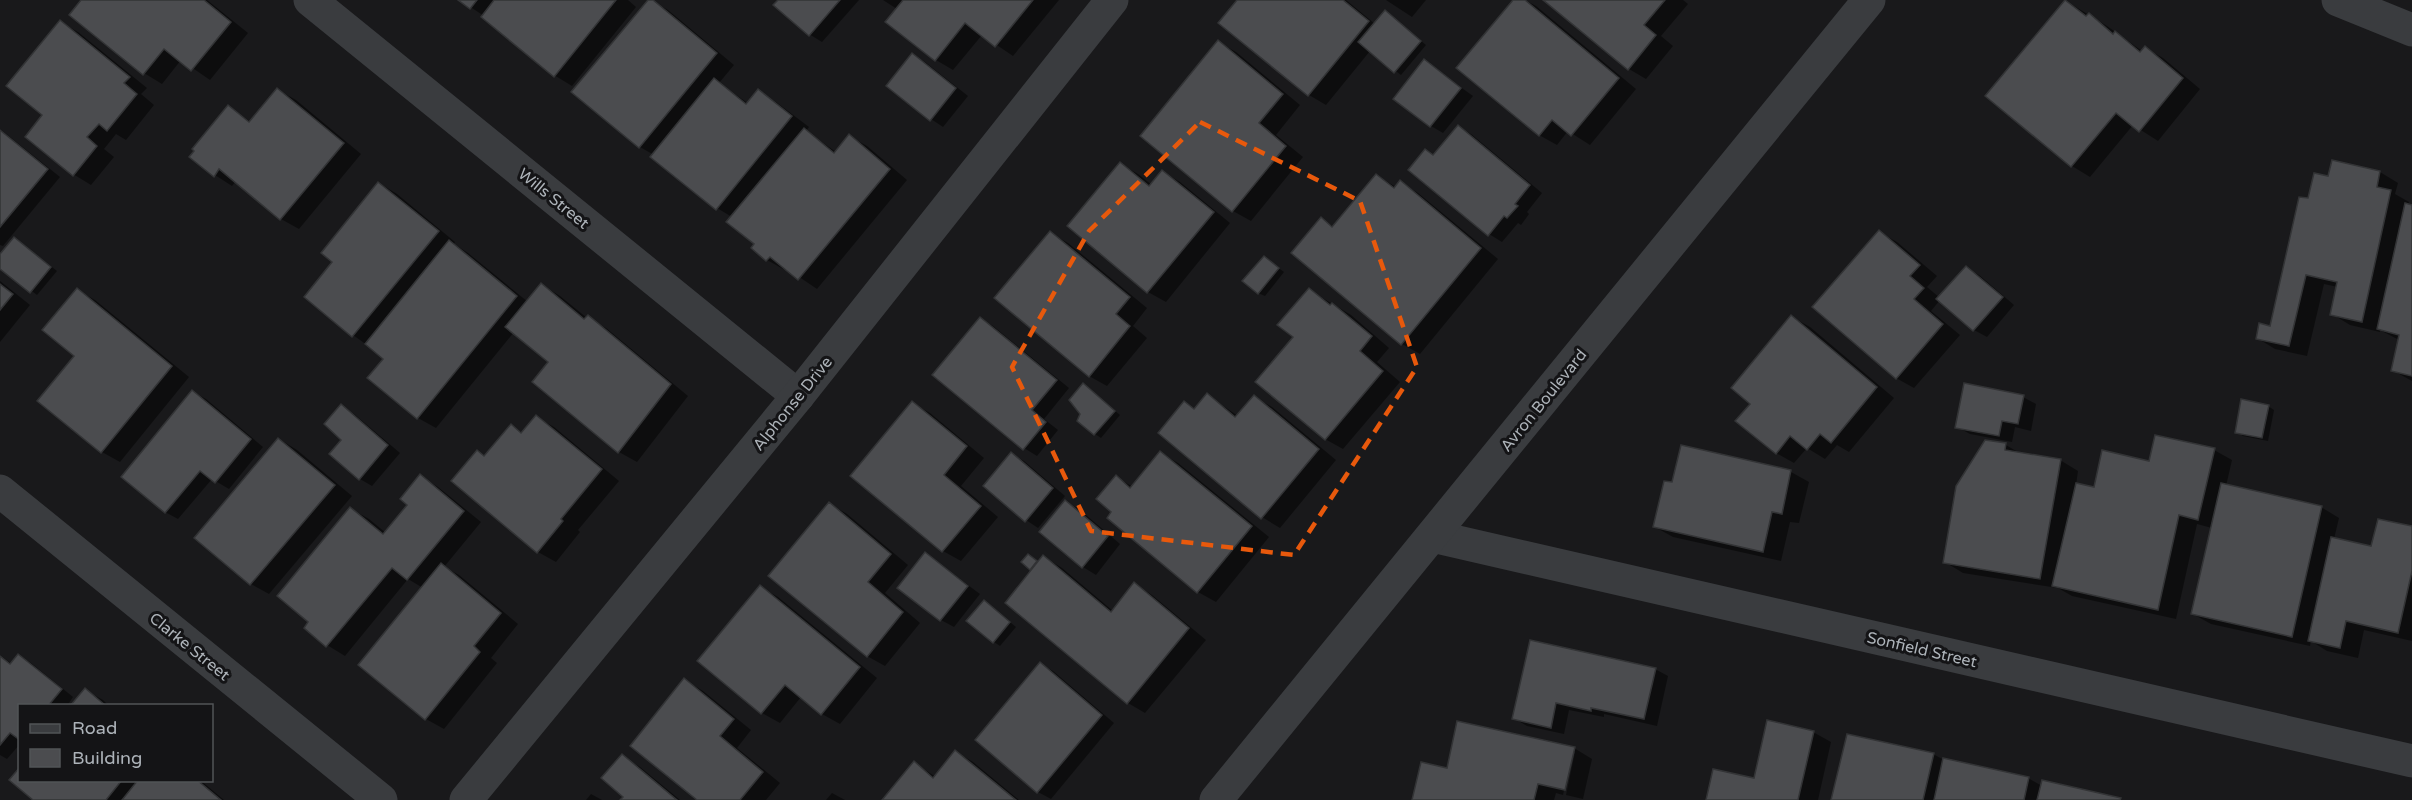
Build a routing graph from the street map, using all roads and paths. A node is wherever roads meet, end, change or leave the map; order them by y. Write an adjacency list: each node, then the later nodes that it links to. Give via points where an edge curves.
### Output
1 (310, 0): 6 (street, Wills Street)
2 (1112, 0): 6 (street, Alphonse Drive)
3 (1869, 0): 8 (street, Avron Boulevard)
4 (2338, 0): 5 (street)
5 (2412, 30)
6 (798, 396): 11 (street, Alphonse Drive)
7 (0, 491): 10 (street, Clarke Street)
8 (1432, 536): 9 (street, Sonfield Street); 12 (street, Avron Boulevard)
9 (2412, 761)
10 (381, 800)
11 (466, 800)
12 (1216, 800)

